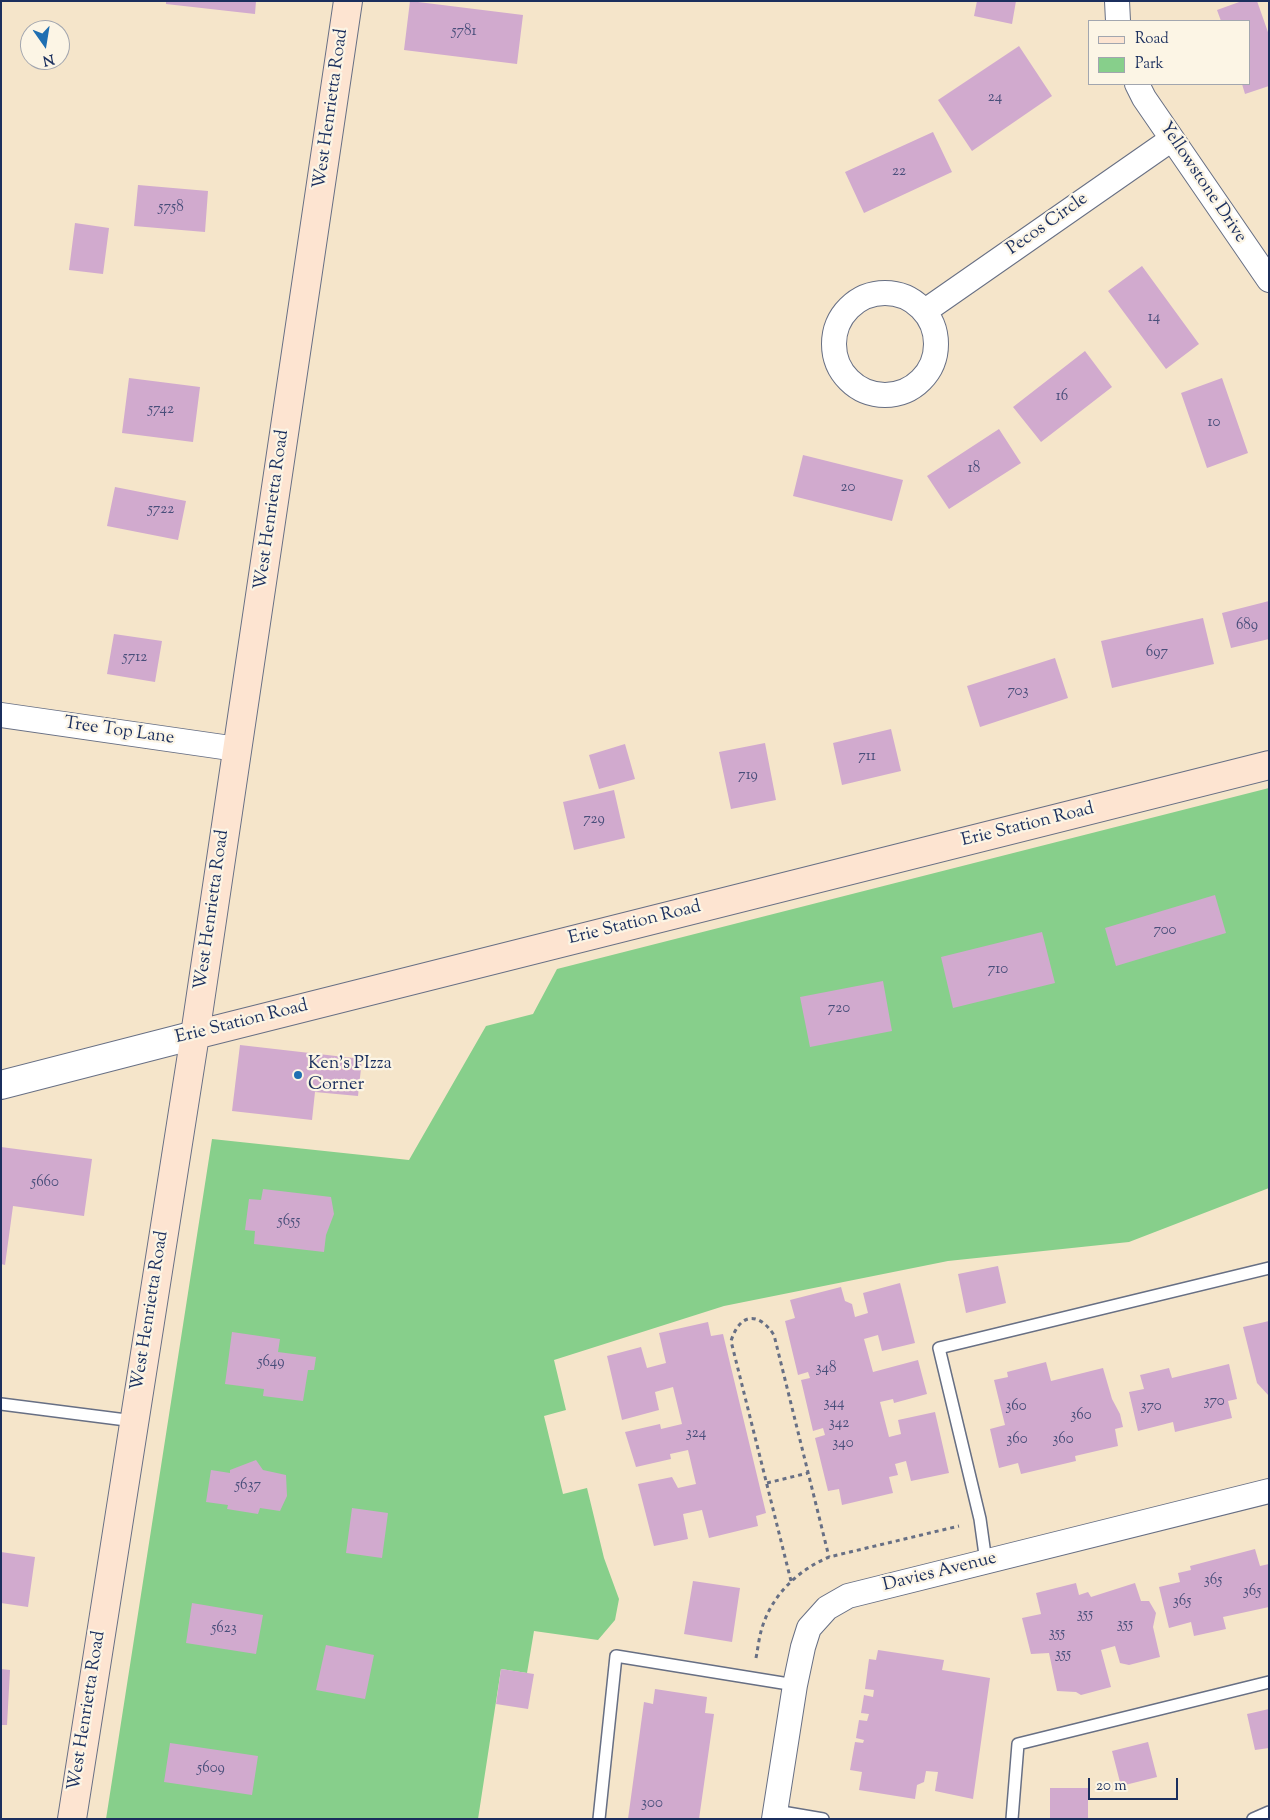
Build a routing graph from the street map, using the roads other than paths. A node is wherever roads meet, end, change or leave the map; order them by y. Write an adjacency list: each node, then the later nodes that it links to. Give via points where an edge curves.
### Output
1 (348, 1): 9 (main road, West Henrietta Road)
2 (1117, 1): 3 (street)
3 (1118, 20)
4 (1138, 85): 5 (street, Yellowstone Drive)
5 (1172, 139): 6 (street, Yellowstone Drive); 7 (street, Pecos Circle)
6 (1269, 280)
7 (925, 311): 7 (street, via 896,293 863,297 849,306 839,320 833,352 849,381 863,391 880,395 897,394 913,387 926,375 934,360 936,342 933,326)
8 (1, 714): 9 (street, Tree Top Lane)
9 (237, 749): 11 (main road, West Henrietta Road)
10 (1269, 765): 11 (main road, Erie Station Road)
11 (194, 1035): 12 (street, Erie Station Road); 15 (main road, West Henrietta Road)
12 (1, 1084)
13 (1269, 1268): 17 (lane, via 939,1348 980,1519)
14 (1, 1404): 15 (lane)
15 (134, 1421): 22 (main road, West Henrietta Road)
16 (1269, 1492): 17 (street, Davies Avenue)
17 (986, 1562): 19 (street, Davies Avenue, via 848,1596 827,1608 809,1628)
18 (1269, 1682): 25 (lane, via 1018,1744)
19 (795, 1685): 21 (street, Davies Avenue); 23 (lane, via 616,1656)
20 (1269, 1812): 26 (lane)
21 (775, 1815): 24 (lane)
22 (72, 1819)
23 (599, 1819)
24 (823, 1819)
25 (1012, 1819)
26 (1253, 1819)

